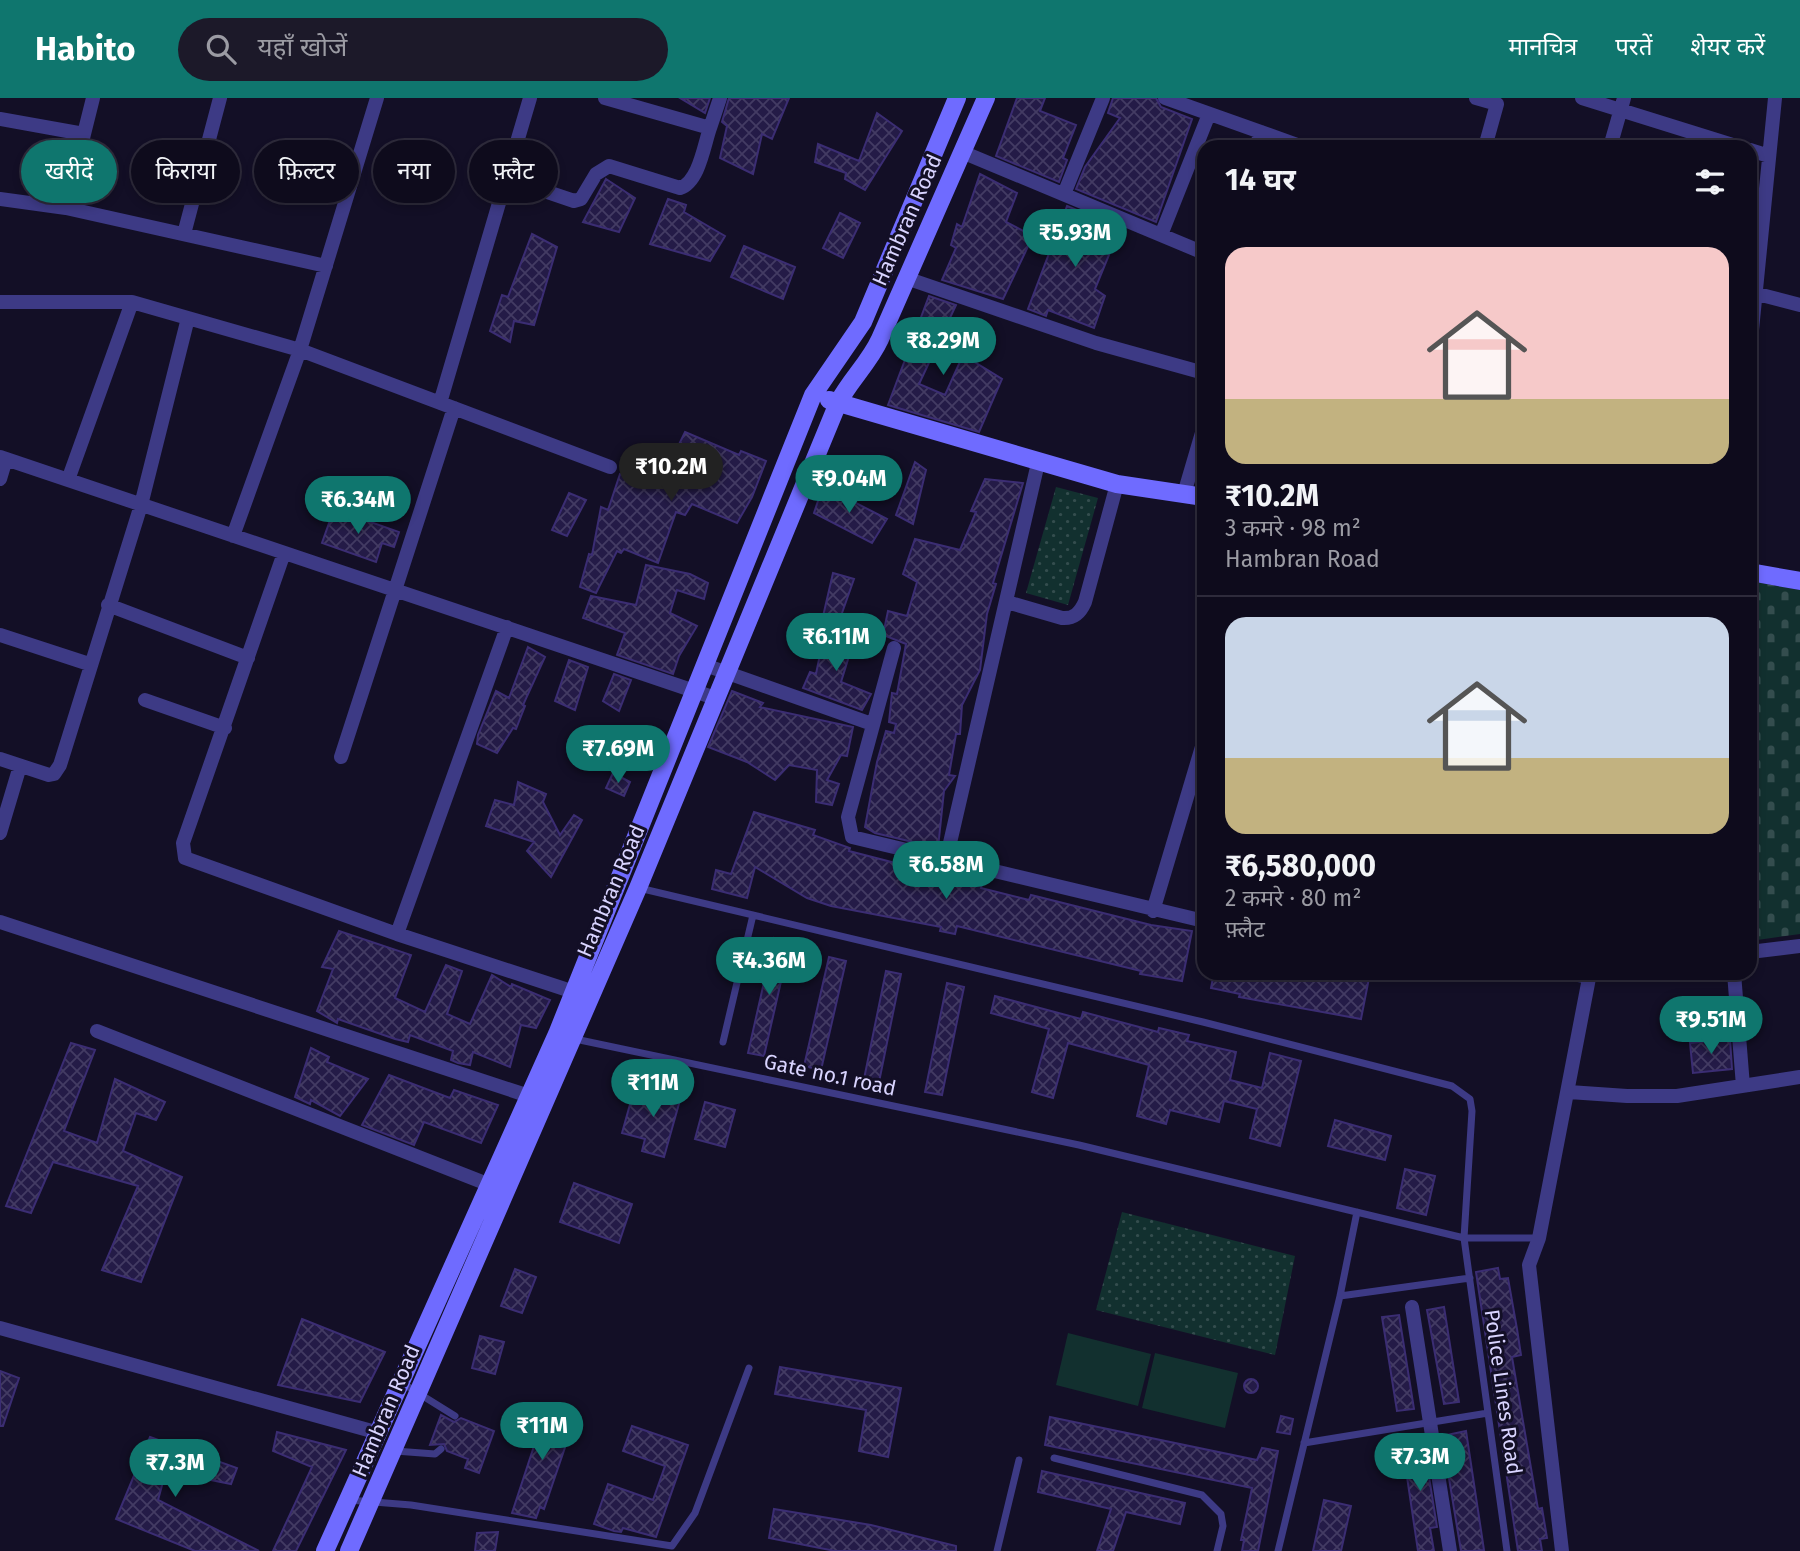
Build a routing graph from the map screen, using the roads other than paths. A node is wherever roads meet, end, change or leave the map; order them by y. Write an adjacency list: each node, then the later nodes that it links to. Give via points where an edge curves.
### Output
1 (93, 98): 20 (street)
2 (220, 98): 37 (street)
3 (377, 98): 41 (street)
4 (530, 98): 21 (street)
5 (605, 98): 18 (street)
6 (720, 98): 18 (street)
7 (957, 98): 50 (main road, Hambran Road, via 863,322)
8 (986, 98): 29 (main road, Hambran Road)
9 (1103, 98): 32 (street)
10 (1165, 98): 16 (street)
11 (1476, 98): 14 (street)
12 (1582, 98): 15 (street)
13 (1775, 98): 31 (street)
14 (1498, 101): 25 (street)
15 (1622, 105): 26 (street); 27 (street)
16 (1209, 114): 19 (street); 22 (street)
17 (0, 119): 20 (street)
18 (710, 128): 33 (street, via 686,187 609,166 600,170 581,199)
19 (1261, 132): 23 (street); 24 (street)
20 (84, 134): 36 (street)
21 (517, 140)
22 (1199, 140)
23 (1258, 140)
24 (1283, 140)
25 (1487, 140)
26 (1612, 140)
27 (1720, 140)
28 (1197, 144): 38 (street)
29 (962, 152): 32 (street); 42 (main road, Hambran Road)
30 (1757, 152): 31 (street)
31 (1769, 156): 40 (street)
32 (1064, 194): 38 (street)
33 (558, 196)
34 (0, 199): 36 (street)
35 (499, 203): 51 (street)
36 (66, 208): 37 (street)
37 (184, 234): 41 (street)
38 (1161, 235): 39 (street)
39 (1197, 250)
40 (1757, 259)
41 (326, 266): 48 (street)
42 (906, 278): 49 (street, via 1096,344); 52 (main road, Hambran Road, via 874,352)
43 (1757, 294): 46 (street)
44 (0, 302): 45 (street)
45 (132, 302): 47 (street); 59 (street)
46 (1800, 305)
47 (188, 318): 48 (street); 63 (street)
48 (300, 350): 51 (street); 64 (street)
49 (1197, 371)
50 (813, 395): 52 (main road); 76 (main road, Hambran Road)
51 (440, 403): 53 (street)
52 (838, 403): 56 (main road); 77 (main road, Hambran Road)
53 (454, 408): 57 (street); 68 (street)
54 (1197, 450): 61 (street)
55 (3, 458): 58 (street); 59 (street)
56 (1038, 463): 60 (main road); 69 (street)
57 (610, 467)
58 (0, 479)
59 (68, 480): 63 (street)
60 (1117, 484): 61 (main road); 69 (street, via 1079,613 1062,618)
61 (1184, 494): 62 (main road)
62 (1197, 496)
63 (141, 505): 64 (street); 70 (street)
64 (233, 536): 65 (street)
65 (284, 553): 68 (street); 74 (street)
66 (1757, 573): 67 (main road)
67 (1800, 581)
68 (396, 591): 71 (street); 83 (street)
69 (1007, 602): 88 (street)
70 (108, 605): 74 (street); 75 (street)
71 (508, 627): 78 (street); 94 (street)
72 (0, 635): 75 (street)
73 (894, 648): 81 (street)
74 (248, 658): 82 (street)
75 (89, 664): 86 (street, via 57,770 48,775)
76 (705, 665): 77 (street); 78 (main road, Hambran Road)
77 (726, 672): 79 (main road, Hambran Road); 81 (street)
78 (694, 691): 79 (street); 99 (main road, Hambran Road)
79 (715, 698): 89 (main road, Hambran Road)
80 (145, 700): 82 (street)
81 (872, 724): 88 (street, via 848,817 850,834 855,839)
82 (225, 728): 94 (street, via 183,843 186,858)
83 (341, 757)
84 (0, 759): 86 (street)
85 (1197, 763): 90 (street)
86 (20, 766): 87 (street)
87 (0, 833)
88 (946, 860): 90 (street)
89 (638, 888): 91 (lane); 101 (main road, Hambran Road)
90 (1153, 911): 92 (street)
91 (753, 915): 102 (lane); 109 (lane, Police Lines Road, via 1203,1022 1462,1090 1470,1099 1472,1119)
92 (1197, 920)
93 (0, 922): 106 (street)
94 (397, 934): 99 (street)
95 (1800, 946): 96 (street)
96 (1757, 951)
97 (1589, 980): 105 (street)
98 (1735, 980): 104 (street)
99 (573, 992): 106 (main road, Hambran Road)
100 (97, 1031): 107 (street)
101 (573, 1039): 108 (lane, Gate no.1 road, via 1079,1145); 117 (main road, Hambran Road)
102 (723, 1042)
103 (1800, 1077): 104 (street)
104 (1743, 1086): 105 (street, via 1650,1097)
105 (1569, 1092): 110 (street)
106 (529, 1096): 107 (main road, Hambran Road)
107 (490, 1185): 116 (main road, Hambran Road)
108 (1357, 1212): 109 (lane, Gate no.1 road); 112 (lane)
109 (1464, 1238): 110 (lane, Gate no.1 road); 111 (lane, Police Lines Road)
110 (1539, 1238): 137 (street, via 1529,1265)
111 (1470, 1278): 112 (lane); 118 (lane, Police Lines Road)
112 (1340, 1296): 122 (lane)
113 (1412, 1307): 120 (street)
114 (0, 1328): 121 (street)
115 (749, 1368): 129 (lane, via 695,1513)
116 (401, 1383): 117 (lane); 121 (main road, Hambran Road)
117 (418, 1393): 119 (lane); 124 (main road, Hambran Road)
118 (1489, 1413): 120 (lane); 136 (lane, Police Lines Road)
119 (454, 1416)
120 (1428, 1422): 122 (lane); 135 (street)
121 (379, 1433): 127 (main road, Hambran Road)
122 (1304, 1443): 134 (lane)
123 (441, 1449): 124 (lane, via 435,1454)
124 (392, 1450): 128 (main road, Hambran Road)
125 (1054, 1458): 133 (lane, via 1202,1494 1221,1514)
126 (1018, 1460): 132 (lane)
127 (348, 1500): 128 (lane); 130 (main road, Hambran Road)
128 (371, 1503): 129 (lane, via 411,1505); 131 (main road, Hambran Road)
129 (675, 1549)
130 (325, 1551)
131 (349, 1551)
132 (996, 1551)
133 (1217, 1551)
134 (1278, 1551)
135 (1450, 1551)
136 (1507, 1551)
137 (1562, 1551)

